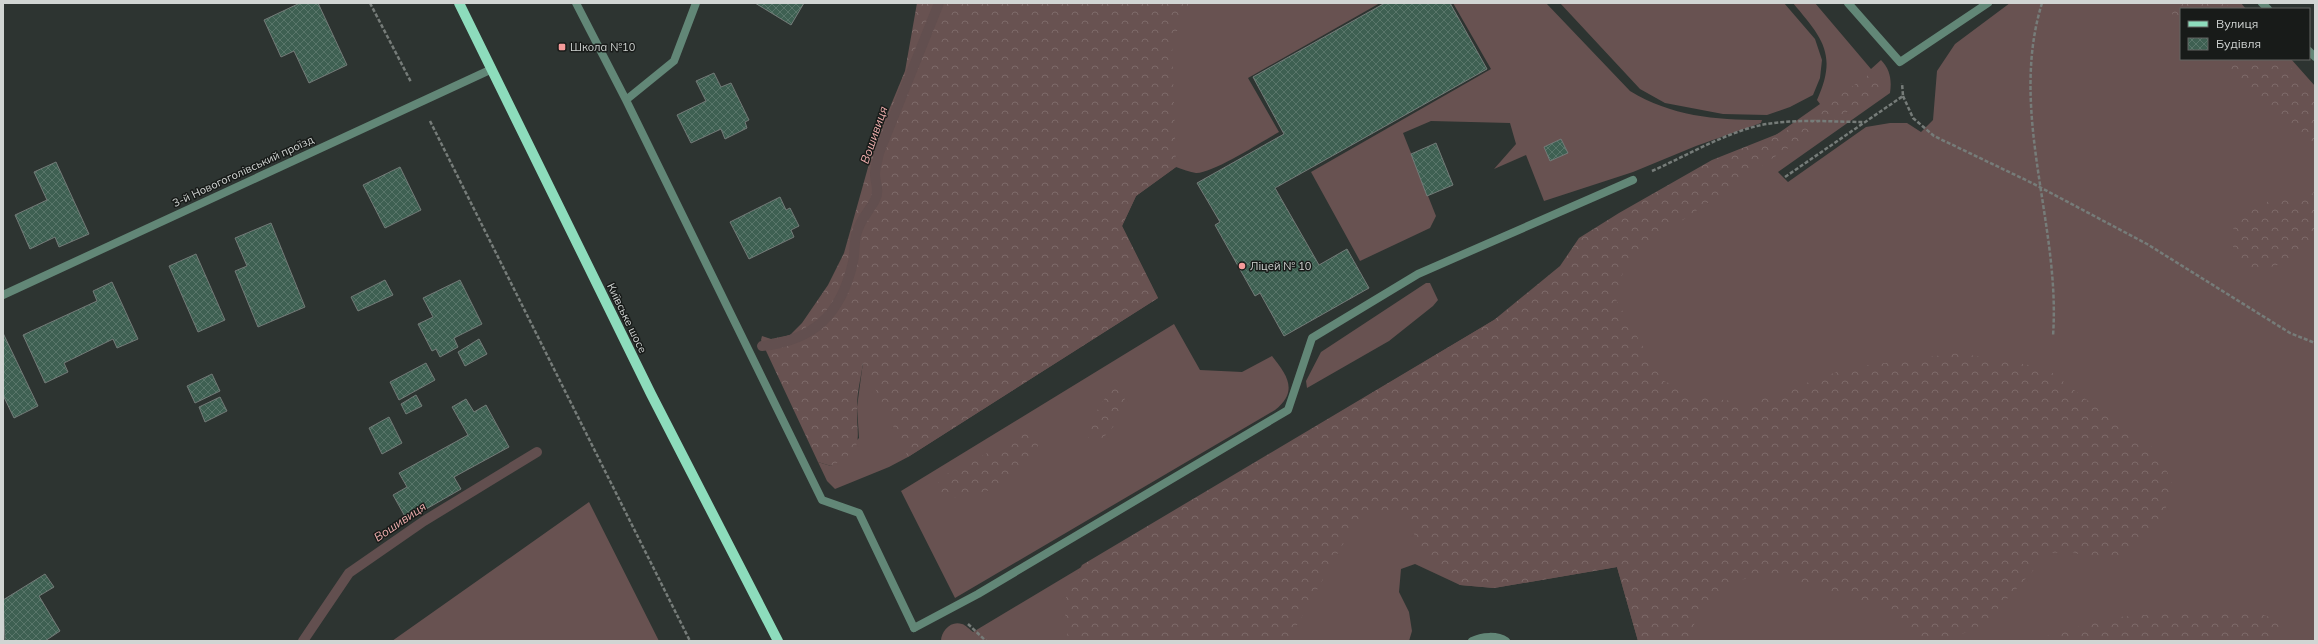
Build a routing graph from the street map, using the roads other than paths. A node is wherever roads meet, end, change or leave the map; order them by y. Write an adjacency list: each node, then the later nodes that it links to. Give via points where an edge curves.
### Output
1 (459, 3): 6 (main road, Київське шосе)
2 (576, 3): 7 (street)
3 (696, 3): 7 (street, via 674,61)
4 (1848, 3): 5 (street, via 1900,62)
5 (1988, 3)
6 (492, 69): 9 (street, 3-й Новогоголівський проїзд); 10 (main road, Київське шосе, via 651,394)
7 (626, 100): 8 (street, via 822,500 859,513 914,628 978,594 1288,410 1312,338 1418,274)
8 (1633, 180)
9 (3, 295)
10 (778, 641)
11 (1472, 641): 12 (street, via 1481,637 1502,638)
12 (1506, 641)

